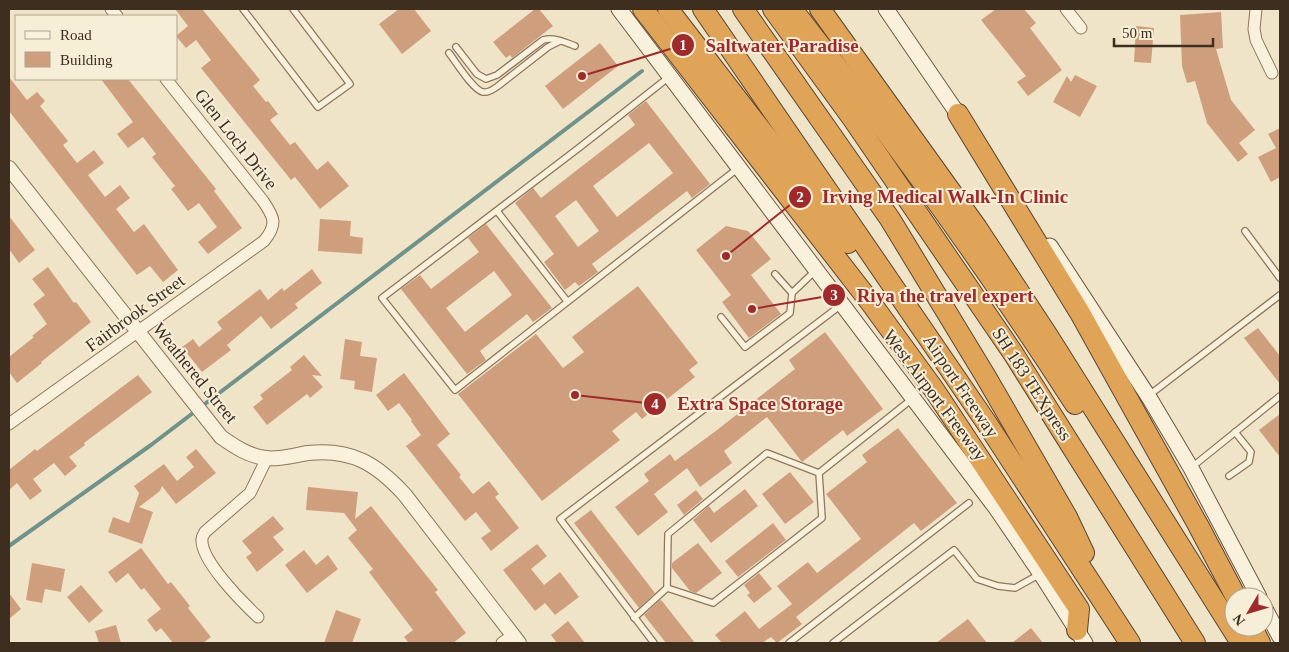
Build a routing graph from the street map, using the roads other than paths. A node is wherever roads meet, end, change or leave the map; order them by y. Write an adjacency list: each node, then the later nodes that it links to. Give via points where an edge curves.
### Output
1 (243, 9): 2 (lane, via 318,107 350,84)
2 (293, 9)
3 (619, 9): 21 (main road, West Airport Freeway)
4 (642, 9): 58 (highway, via 865,296 934,391 1079,609)
5 (668, 9): 34 (highway, via 874,276)
6 (703, 9): 34 (highway, Airport Freeway)
7 (743, 9): 54 (highway, via 890,219 986,376 1067,517)
8 (758, 9): 65 (highway, SH 183 TEXpress, via 898,204 986,335)
9 (772, 9): 66 (highway, SH 183 TEXpress, via 853,119 1013,354)
10 (792, 9): 48 (highway, via 902,154 1098,440)
11 (820, 9): 48 (highway, via 977,228)
12 (886, 9): 23 (main road)
13 (1066, 9): 15 (street)
14 (1256, 9): 20 (street, via 1256,40)
15 (1081, 28)
16 (561, 40): 17 (lane); 18 (lane, via 543,40 498,75 486,79 477,74); 19 (lane, via 491,91 483,92 476,88)
17 (575, 46)
18 (456, 47)
19 (449, 53)
20 (1272, 73)
21 (670, 76): 25 (main road, West Airport Freeway); 26 (lane)
22 (167, 80): 27 (street, Glen Loch Drive, via 263,201)
23 (958, 114): 39 (main road, via 1067,271); 51 (highway, via 1080,313)
24 (9, 168): 38 (street, Weathered Street)
25 (739, 168): 29 (main road, West Airport Freeway); 35 (lane)
26 (497, 211): 35 (lane); 35 (lane, via 382,298 455,390)
27 (274, 223): 38 (street, Fairbrook Street, via 264,241)
28 (1245, 231): 31 (lane)
29 (817, 270): 32 (lane); 36 (main road, West Airport Freeway)
30 (775, 274): 32 (lane)
31 (1280, 278)
32 (792, 293): 37 (lane, via 790,313 745,347)
33 (1280, 295): 39 (lane)
34 (900, 297): 54 (highway, Airport Freeway)
35 (567, 301)
36 (842, 304): 41 (main road, West Airport Freeway); 56 (lane, via 560,519)
37 (721, 317)
38 (138, 332): 42 (street, Fairbrook Street); 44 (street, Weathered Street, via 221,437 236,448)
39 (1148, 396): 45 (main road)
40 (1280, 396): 43 (lane)
41 (913, 398): 46 (lane); 50 (main road, West Airport Freeway)
42 (9, 424)
43 (1235, 432): 45 (lane); 47 (lane, via 1251,452 1249,462)
44 (267, 458): 55 (street, via 250,494 205,532 202,539 209,561); 60 (street, Weathered Street, via 317,452 341,453 366,461 389,476)
45 (1191, 468): 52 (main road)
46 (819, 472): 53 (lane, via 822,518 713,603); 53 (lane, via 767,453 668,534)
47 (1229, 476)
48 (1142, 484): 67 (highway)
49 (969, 503): 62 (lane)
50 (1041, 574): 58 (main road, West Airport Freeway); 63 (lane, via 1015,588 998,586 977,579 954,550)
51 (1231, 587)
52 (1254, 587)
53 (667, 588): 56 (lane)
54 (1113, 616): 64 (highway, Airport Freeway)
55 (258, 618)
56 (634, 618): 61 (lane)
57 (1274, 626): 59 (main road)
58 (1081, 637)
59 (1280, 638)
60 (512, 641)
61 (654, 643)
62 (789, 643)
63 (833, 643)
64 (1130, 643)
65 (1181, 643)
66 (1195, 643)
67 (1241, 643)

